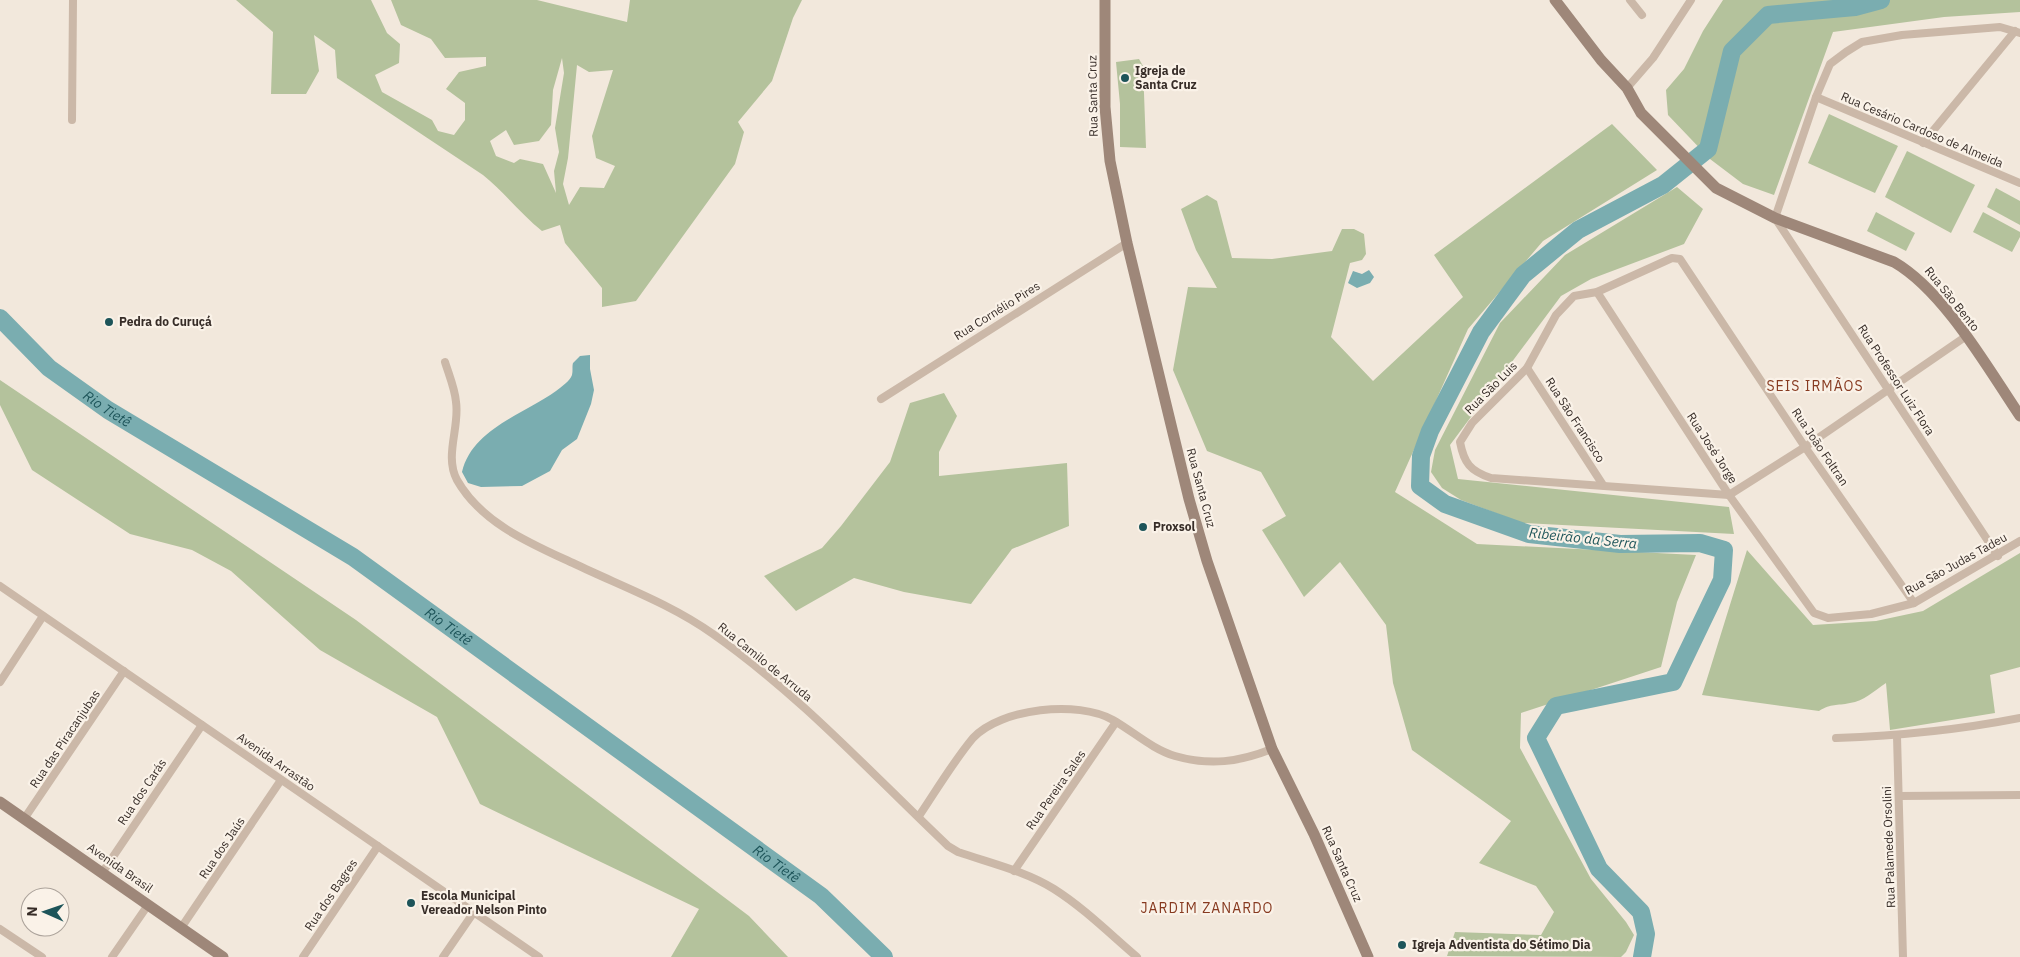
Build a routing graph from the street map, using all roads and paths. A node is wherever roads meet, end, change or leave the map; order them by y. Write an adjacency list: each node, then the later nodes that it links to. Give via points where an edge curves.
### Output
1 (73, 0): 10 (street)
2 (1105, 0): 14 (street, Rua Santa Cruz, via 1106,136)
3 (1555, 0): 8 (street, Rua São Bento)
4 (1630, 0): 6 (street)
5 (1691, 0): 8 (street, via 1653,58)
6 (1642, 15)
7 (2018, 32): 9 (street, via 2000,27 1902,35 1862,42 1830,64); 11 (street)
8 (1627, 88): 13 (street, Rua São Bento, via 1641,113 1716,188)
9 (1816, 97): 11 (street, Rua Cesário Cardoso de Almeida); 13 (street)
10 (72, 120)
11 (1923, 142): 12 (street, Rua Cesário Cardoso de Almeida)
12 (2020, 183)
13 (1775, 218): 17 (street, Rua São Bento, via 1894,262 1912,272); 20 (street, Rua Professor Luiz Flora)
14 (1127, 243): 21 (street, Rua Cornélio Pires); 39 (street, Rua Santa Cruz, via 1189,499)
15 (1672, 258): 16 (street, Rua São Luis); 23 (street, Rua João Foltran, via 1680,259 1685,265)
16 (1597, 292): 19 (street, Rua São Luis, via 1574,296 1556,315); 25 (street, Rua José Jorge)
17 (1966, 337): 20 (street); 22 (street, Rua São Bento)
18 (445, 362): 44 (street, Rua Camilo de Arruda, via 457,403 452,457 454,471 458,481 488,516 511,533 652,600 712,633 814,716)
19 (1527, 368): 24 (street, Rua São Francisco); 24 (street, Rua São Luis, via 1472,422 1460,442 1466,465 1490,478)
20 (1889, 390): 23 (street); 27 (street, Rua Professor Luiz Flora)
21 (881, 400)
22 (2020, 416)
23 (1805, 447): 25 (street); 29 (street, Rua João Foltran)
24 (1603, 485): 25 (street, Rua São Luis)
25 (1729, 495): 30 (street, Rua José Jorge)
26 (2020, 542): 27 (street, Rua São Judas Tadeu)
27 (1998, 556): 29 (street, Rua São Judas Tadeu)
28 (0, 586): 31 (street, Avenida Arrastão)
29 (1914, 603): 30 (street, Rua São Judas Tadeu, via 1871,614 1828,618)
30 (1814, 613)
31 (43, 616): 32 (street, Avenida Arrastão); 33 (street)
32 (124, 672): 36 (street, Avenida Arrastão); 45 (street, Rua das Piracanjubas)
33 (0, 682)
34 (2020, 718): 37 (street)
35 (1116, 722): 39 (street, via 1173,756 1196,761 1223,763 1247,759); 44 (street, via 1092,712 1066,708 1023,713 1001,720 974,738); 47 (street, Rua Pereira Sales)
36 (202, 725): 40 (street, Avenida Arrastão); 48 (street, Rua dos Carás)
37 (1897, 736): 38 (street); 42 (street, Rua Palamede Orsolini)
38 (1836, 738)
39 (1272, 749): 60 (street, Rua Santa Cruz, via 1314,834)
40 (281, 780): 46 (street, Avenida Arrastão); 51 (street, Rua dos Jaús)
41 (2020, 795): 42 (street)
42 (1899, 796): 61 (street, Rua Palamede Orsolini)
43 (0, 802): 45 (street, Avenida Brasil)
44 (918, 816): 47 (street, Rua Camilo de Arruda, via 958,852)
45 (24, 819): 48 (street, Avenida Brasil)
46 (378, 846): 50 (street, Avenida Arrastão); 56 (street, Rua dos Bagres)
47 (1014, 871): 59 (street, Rua Camilo de Arruda, via 1053,888)
48 (102, 873): 49 (street, Avenida Brasil)
49 (148, 905): 51 (street, Avenida Brasil); 54 (street)
50 (474, 912): 57 (street); 58 (street, Avenida Arrastão)
51 (182, 928): 55 (street, Avenida Brasil)
52 (0, 929): 53 (street)
53 (42, 957)
54 (112, 957)
55 (223, 957)
56 (303, 957)
57 (443, 957)
58 (539, 957)
59 (1137, 957)
60 (1368, 957)
61 (1903, 957)

